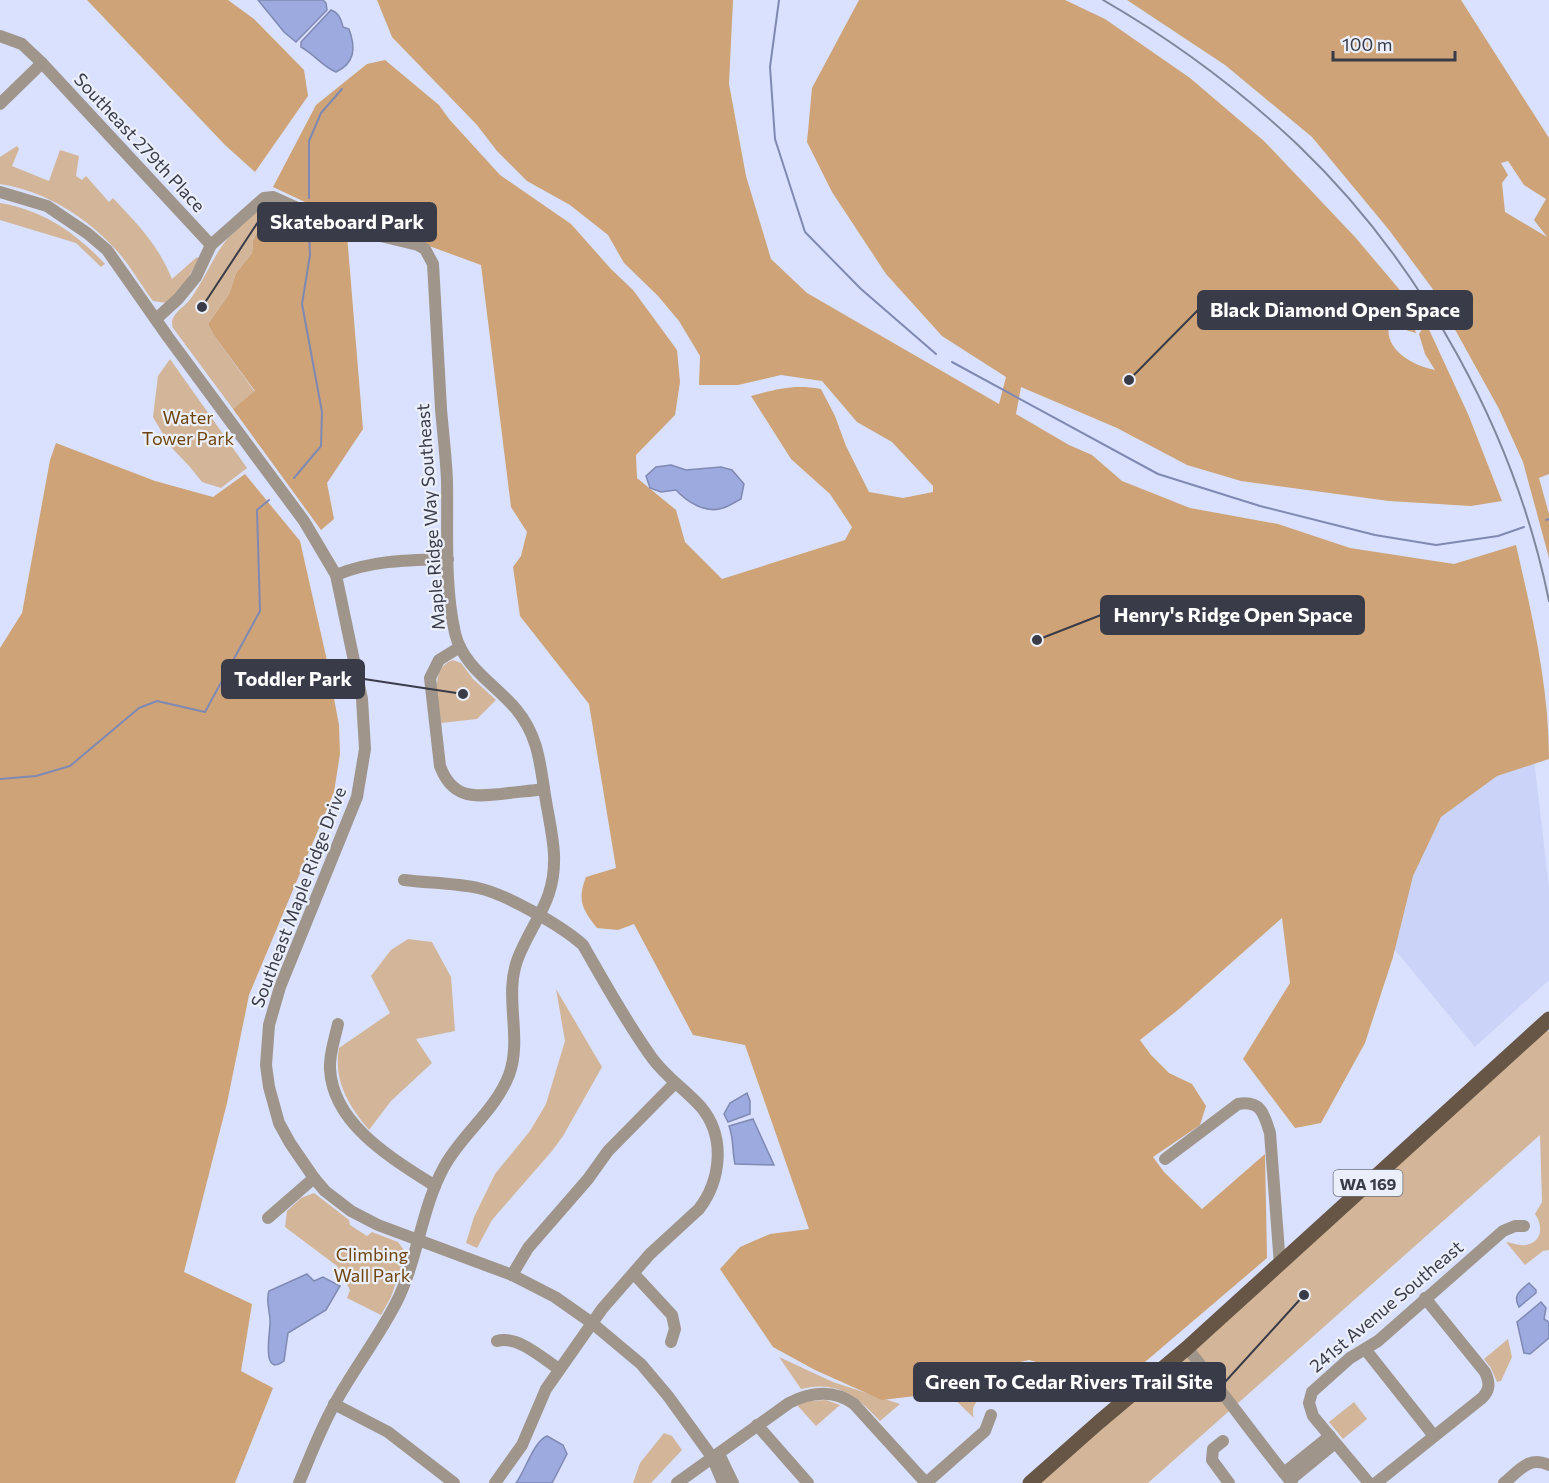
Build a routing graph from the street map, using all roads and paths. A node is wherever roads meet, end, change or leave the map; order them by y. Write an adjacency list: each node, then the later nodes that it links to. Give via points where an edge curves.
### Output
1 (0, 36): 2 (street, Southeast 279th Place, via 22,44)
2 (42, 63): 3 (street); 5 (street, Southeast 279th Place)
3 (0, 104)
4 (0, 192): 6 (street, Southeast Maple Ridge Drive, via 46,206 87,233 107,250)
5 (211, 245): 6 (street, via 196,278); 7 (street, Maple Ridge Way Southeast, via 264,198 273,197 335,225 425,249 433,264 447,478)
6 (156, 320): 8 (street, Southeast Maple Ridge Drive, via 304,521)
7 (448, 559): 8 (street, via 369,564); 9 (street, Maple Ridge Way Southeast, via 453,623)
8 (336, 574): 17 (street, Southeast Maple Ridge Drive, via 362,699 362,776 280,987 267,1038 266,1065 279,1123)
9 (460, 647): 10 (street, Maple Ridge Way Southeast, via 484,680 515,708 532,735 541,761); 10 (street, via 439,660 430,678 444,776 458,791 472,796)
10 (544, 789): 12 (street, Maple Ridge Way Southeast, via 554,873)
11 (404, 880): 12 (street, via 478,888)
12 (540, 916): 15 (street, via 583,945 640,1041); 18 (street, Maple Ridge Way Southeast, via 518,959 514,977 515,1050 510,1072 493,1104 452,1153)
13 (1549, 1019): 22 (main road, WA 169)
14 (338, 1024): 18 (street, via 330,1068 334,1088 349,1118 402,1165)
15 (674, 1084): 23 (street, via 702,1108 710,1121 718,1149 716,1176 699,1209); 24 (street, via 608,1151 528,1248)
16 (1165, 1160): 22 (street, via 1238,1104 1256,1105 1270,1132)
17 (314, 1178): 19 (street); 21 (street, Southeast Maple Ridge Drive, via 359,1216)
18 (435, 1186): 21 (street, Maple Ridge Way Southeast)
19 (268, 1218)
20 (1524, 1226): 25 (street, 241st Avenue Southeast, via 1503,1231)
21 (419, 1239): 24 (street, Southeast Maple Ridge Drive); 32 (street, Maple Ridge Way Southeast, via 395,1306)
22 (1280, 1264): 29 (main road, WA 169)
23 (634, 1274): 26 (street); 28 (street, via 672,1315 675,1329)
24 (512, 1275): 26 (street, Southeast Maple Ridge Drive, via 555,1297)
25 (1425, 1298): 30 (street, 241st Avenue Southeast); 35 (street, via 1485,1372 1489,1386 1482,1398)
26 (592, 1323): 31 (street); 38 (street, Southeast Maple Ridge Drive, via 641,1364)
27 (497, 1341): 31 (street, via 519,1344)
28 (670, 1342)
29 (1187, 1348): 40 (street, via 1252,1422); 49 (main road, WA 169)
30 (1365, 1349): 35 (street); 36 (street, 241st Avenue Southeast, via 1312,1392 1312,1416)
31 (559, 1369): 43 (street, via 522,1445)
32 (334, 1404): 41 (street, Maple Ridge Way Southeast); 42 (street, via 388,1432)
33 (992, 1415): 48 (street, via 985,1431)
34 (757, 1425): 38 (street); 47 (street); 48 (street, via 800,1397 819,1393 848,1399)
35 (1434, 1436): 52 (street)
36 (1333, 1439): 40 (street); 51 (street)
37 (1223, 1441): 50 (street, via 1214,1449 1212,1460)
38 (715, 1454): 44 (street); 45 (street, Southeast Maple Ridge Drive); 46 (street, Southeast Maple Ridge Drive)
39 (1546, 1463): 53 (street, via 1530,1462)
40 (1292, 1477)
41 (299, 1483)
42 (454, 1483)
43 (495, 1483)
44 (677, 1483)
45 (723, 1483)
46 (733, 1483)
47 (808, 1483)
48 (926, 1483)
49 (1030, 1483)
50 (1229, 1483)
51 (1369, 1483)
52 (1376, 1483)
53 (1504, 1483)

